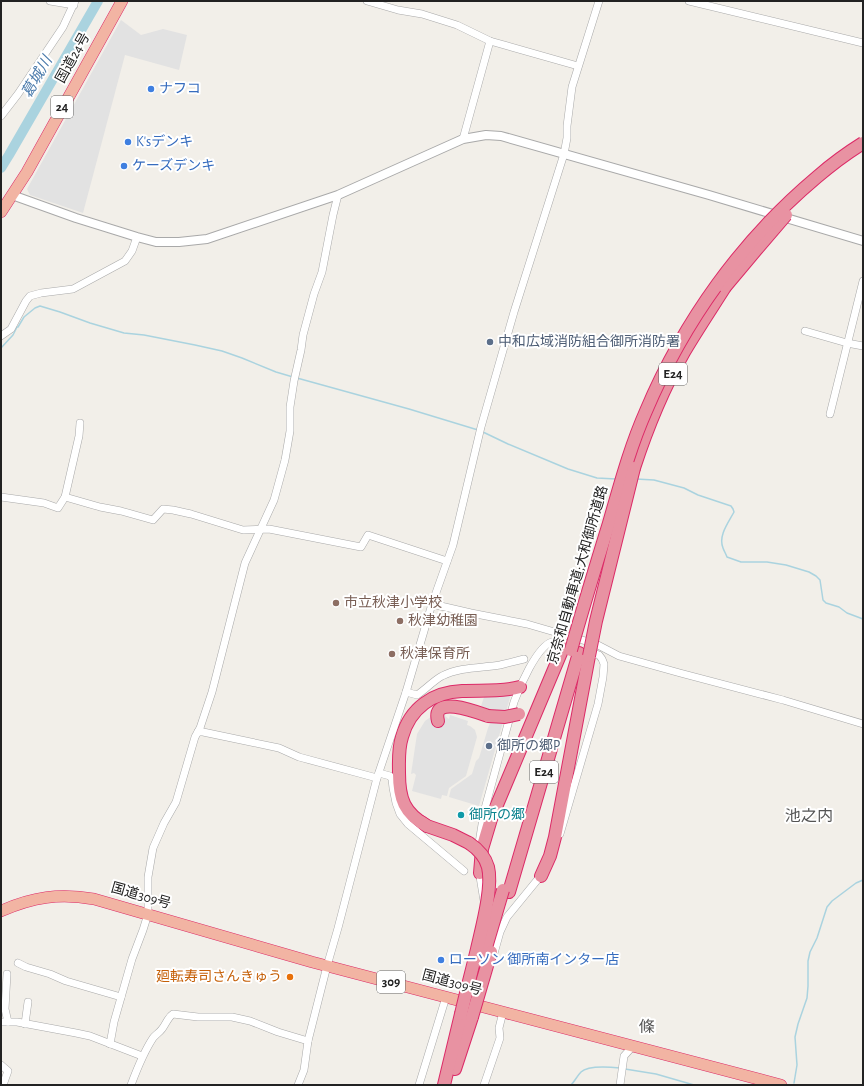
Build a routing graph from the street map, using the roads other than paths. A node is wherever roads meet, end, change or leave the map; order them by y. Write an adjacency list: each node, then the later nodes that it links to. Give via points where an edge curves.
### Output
1 (50, 1): 6 (street)
2 (122, 1): 14 (highway, 国道24号 / 24)
3 (367, 1): 7 (street, via 443,20)
4 (599, 1): 9 (street)
5 (689, 1): 8 (street)
6 (74, 3): 10 (street, via 63,27)
7 (490, 41): 9 (street); 11 (street)
8 (863, 43)
9 (578, 66): 13 (street, via 572,87)
10 (1, 116)
11 (463, 139): 13 (street, via 486,135 502,136); 15 (street)
12 (863, 143): 31 (highway, 京奈和自動車道;大和御所道路 / E24, bridge, via 797,203 756,250 725,287 683,354 642,443); 31 (highway, 京奈和自動車道;大和御所道路 / E24, bridge, via 817,176 769,222 728,269 675,350 634,441 588,592 583,598)
13 (564, 154): 18 (street); 29 (street, via 514,312)
14 (12, 195): 16 (highway, 国道24号 / 24); 17 (street)
15 (338, 195): 17 (street, via 206,239 156,242); 28 (street, via 322,272 303,335 290,407 290,431 285,460 274,500)
16 (1, 212)
17 (137, 238): 21 (street, via 125,261 73,289 30,296 11,329)
18 (863, 241)
19 (863, 281): 22 (street)
20 (805, 331): 22 (street)
21 (1, 336)
22 (847, 344): 23 (street); 24 (street)
23 (863, 346)
24 (830, 414)
25 (80, 423): 27 (street)
26 (1, 497): 27 (street, via 44,503 58,508)
27 (65, 497): 28 (street, via 153,520 163,510 173,510 243,530)
28 (260, 530): 29 (street, via 269,529 361,547 368,535); 38 (street, via 245,563 212,692)
29 (447, 561): 30 (street)
30 (432, 604): 36 (street); 37 (street, via 528,624 596,644 619,656)
31 (575, 652): 34 (highway); 44 (highway, via 555,837); 58 (highway, 京奈和自動車道;大和御所道路 / E24, bridge, via 506,891)
32 (524, 659): 36 (street, via 500,665 460,669 442,676 417,694)
33 (520, 687): 35 (highway); 43 (street, via 484,812 479,846); 44 (street, via 537,657 552,642 595,653 604,664 598,704 565,821 552,856)
34 (546, 689): 35 (highway, bridge, via 530,709 519,714 505,717 488,716 448,706 438,712 438,721 435,714 439,704 449,695); 43 (highway, via 487,831 482,849)
35 (461, 691): 41 (highway, via 438,695 425,702 410,719 401,738 400,794 409,813)
36 (406, 692): 40 (street)
37 (863, 724)
38 (198, 732): 40 (street, via 279,748 299,757); 48 (street, via 176,802 153,848 148,877)
39 (408, 773): 41 (highway, via 410,804 416,816)
40 (378, 776): 42 (street, via 390,776 392,779 396,803 408,824); 50 (street)
41 (427, 826): 58 (highway, bridge, via 470,843 488,866 489,881 484,918)
42 (464, 871)
43 (480, 874): 45 (street)
44 (541, 876): 46 (street)
45 (485, 902): 46 (street, via 490,909 498,913 506,913); 55 (street, via 486,929)
46 (512, 909): 56 (street, via 500,932)
47 (1, 911): 48 (highway, 国道309号 / 309, via 33,900 70,896 94,899)
48 (148, 914): 50 (highway, 国道309号 / 309); 52 (street)
49 (18, 963): 52 (street, via 66,981)
50 (327, 966): 53 (highway, 国道309号 / 309); 61 (street)
51 (6, 974): 59 (street)
52 (121, 997): 62 (street)
53 (446, 997): 55 (highway, 国道309号 / 309); 69 (street)
54 (28, 1002): 60 (street)
55 (466, 1002): 56 (highway, 国道309号 / 309)
56 (479, 1006): 57 (highway, 国道309号 / 309)
57 (503, 1012): 63 (highway, 国道309号 / 309); 72 (street, via 499,1028 500,1038)
58 (466, 1016): 70 (highway); 71 (highway, 京奈和自動車道;大和御所道路 / E24)
59 (4, 1022): 60 (street)
60 (25, 1024): 62 (street, via 90,1036)
61 (308, 1041): 64 (street, via 232,1016 198,1017 173,1014); 68 (street, via 304,1070)
62 (110, 1044): 64 (street)
63 (633, 1046): 73 (street, via 624,1056); 74 (highway, 国道309号 / 309)
64 (142, 1056): 67 (street)
65 (1, 1064): 66 (street, via 8,1071)
66 (3, 1085)
67 (131, 1085)
68 (298, 1085)
69 (419, 1085)
70 (445, 1085)
71 (450, 1085)
72 (484, 1085)
73 (620, 1085)
74 (781, 1085)

